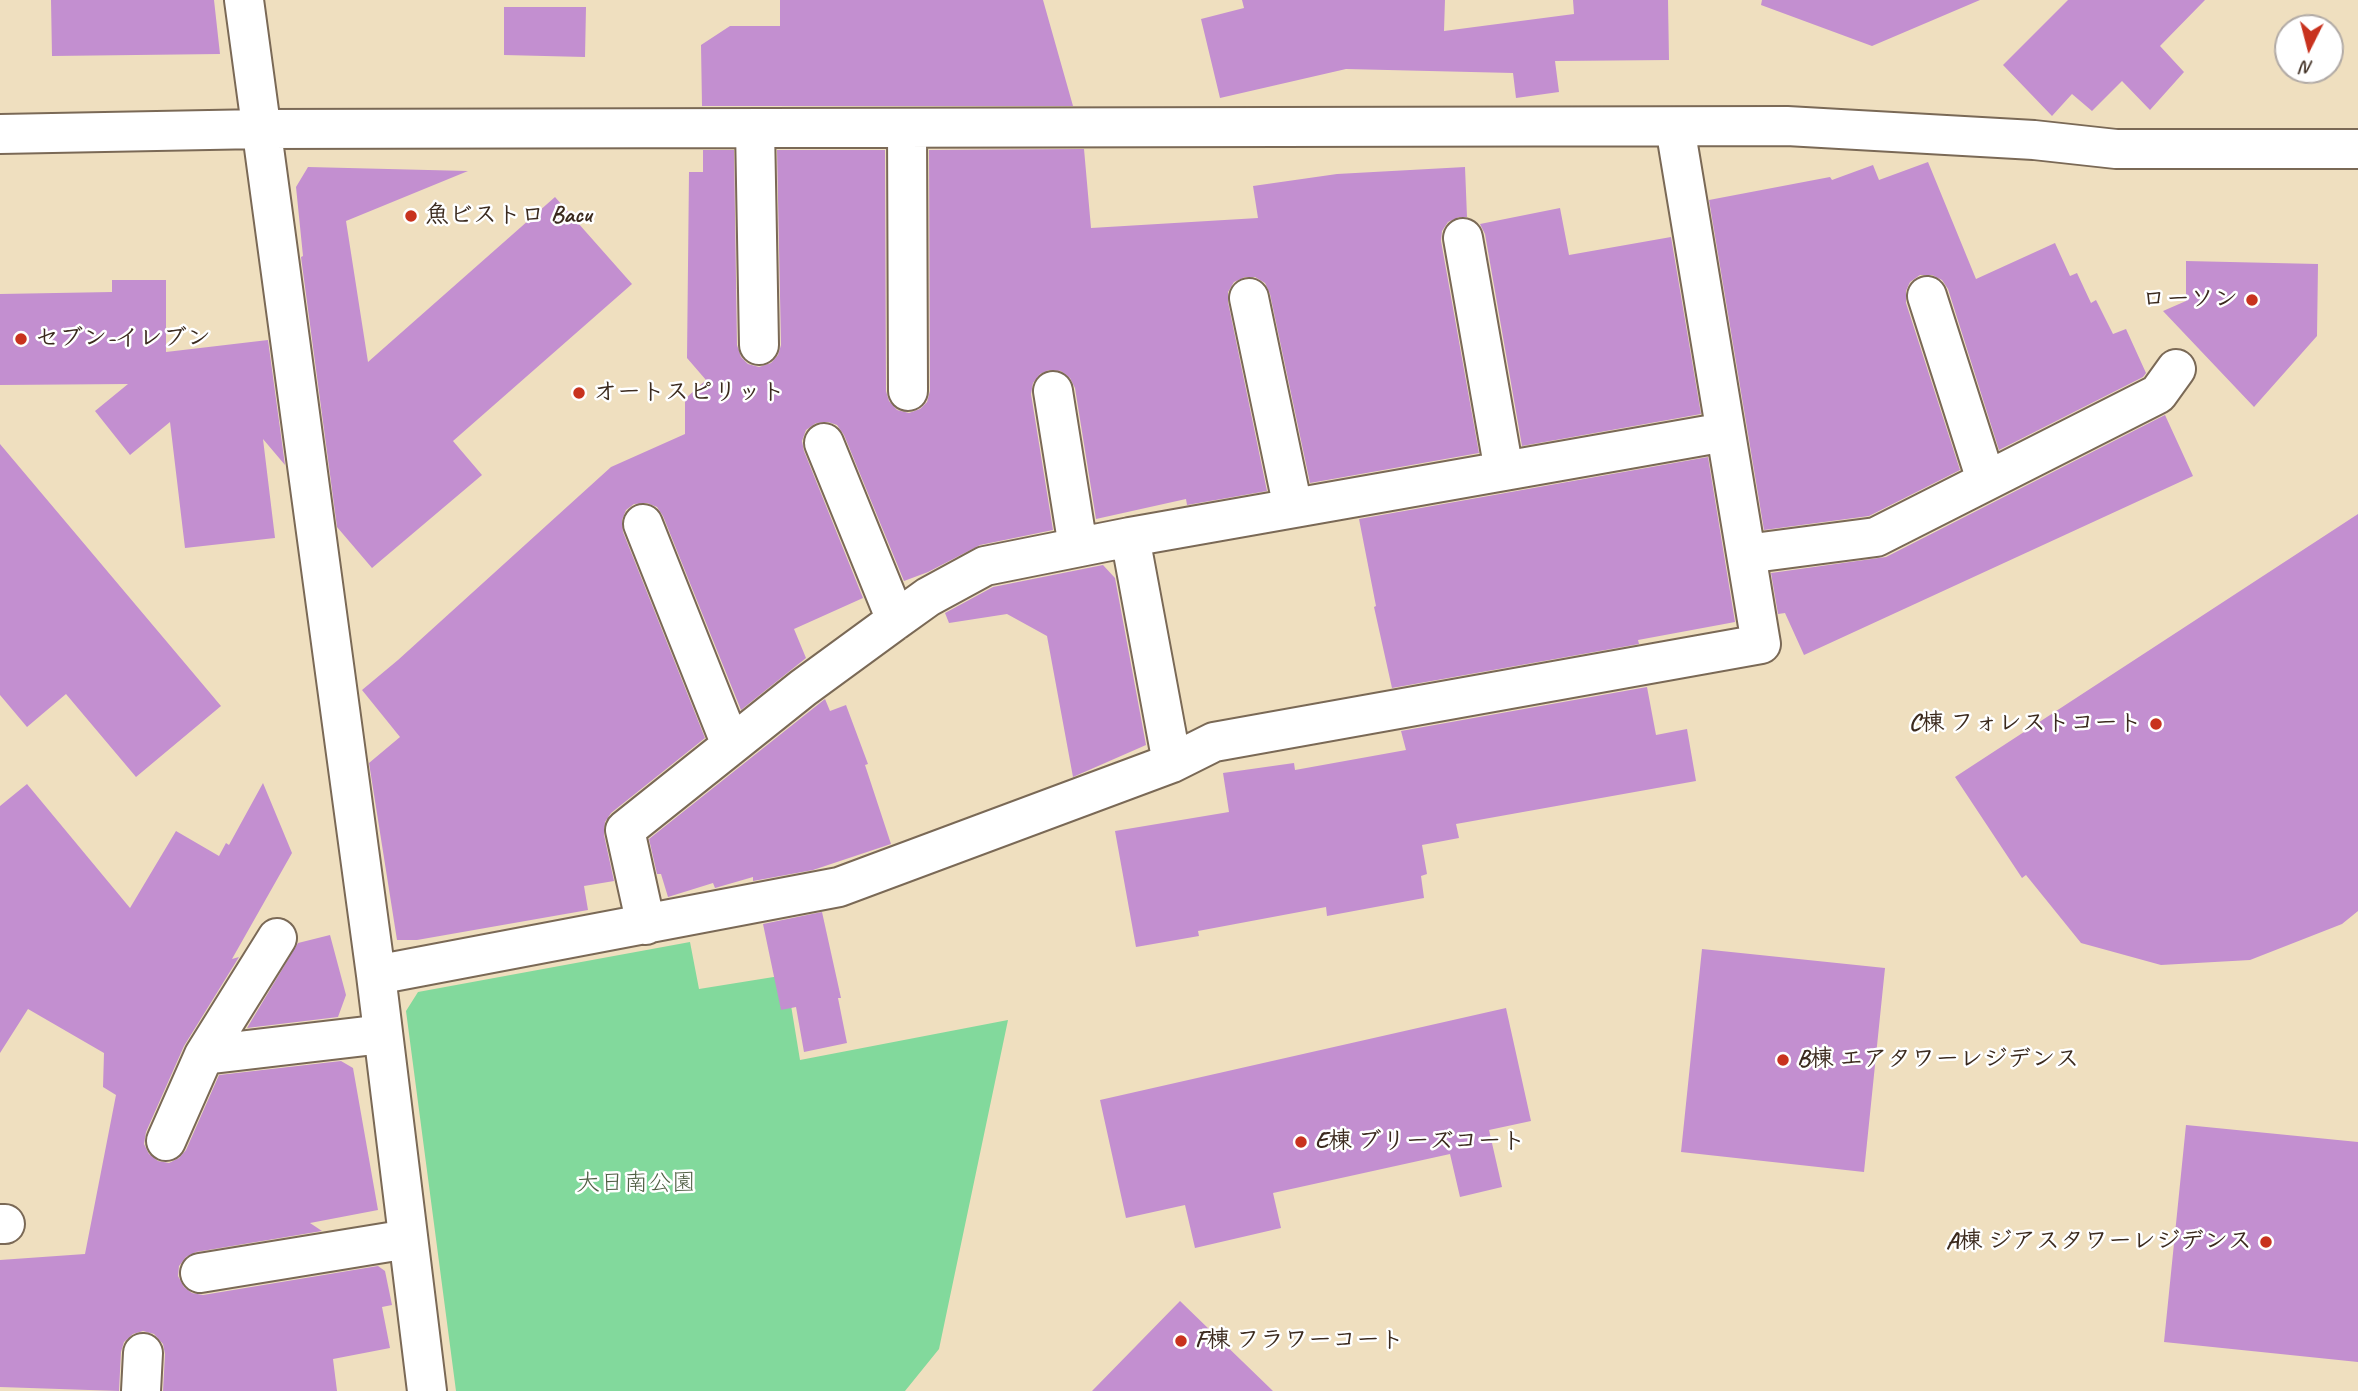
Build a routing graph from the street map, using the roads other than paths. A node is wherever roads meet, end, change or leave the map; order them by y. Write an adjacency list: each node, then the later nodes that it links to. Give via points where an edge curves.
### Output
1 (244, 0): 5 (street)
2 (1675, 127): 4 (street); 7 (street, via 1787,125 2116,149); 15 (street)
3 (755, 128): 4 (street); 5 (street); 11 (street)
4 (907, 128): 13 (street)
5 (261, 130): 6 (street); 29 (street)
6 (0, 134)
7 (2358, 149)
8 (1462, 238): 17 (street)
9 (1927, 296): 18 (street)
10 (1249, 298): 19 (street)
11 (759, 345)
12 (2176, 369): 18 (street, via 2158,394)
13 (908, 391)
14 (1053, 391): 22 (street)
15 (1725, 432): 17 (street); 23 (street)
16 (824, 443): 24 (street)
17 (1504, 471): 19 (street)
18 (1986, 480): 23 (street, via 1875,537)
19 (1293, 508): 21 (street)
20 (643, 524): 25 (street)
21 (1130, 537): 22 (street); 26 (street)
22 (1078, 547): 24 (street, via 985,566)
23 (1746, 554): 26 (street, via 1761,644 1214,742)
24 (896, 620): 25 (street)
25 (731, 745): 27 (street, via 625,830)
26 (1172, 763): 27 (street, via 839,887)
27 (646, 925): 29 (street)
28 (277, 938): 31 (street)
29 (376, 975): 30 (street)
30 (383, 1034): 31 (street); 33 (street)
31 (204, 1055): 32 (street)
32 (166, 1141)
33 (408, 1239): 34 (street); 37 (street)
34 (200, 1273)
35 (144, 1353): 36 (street)
36 (141, 1391)
37 (427, 1391)

